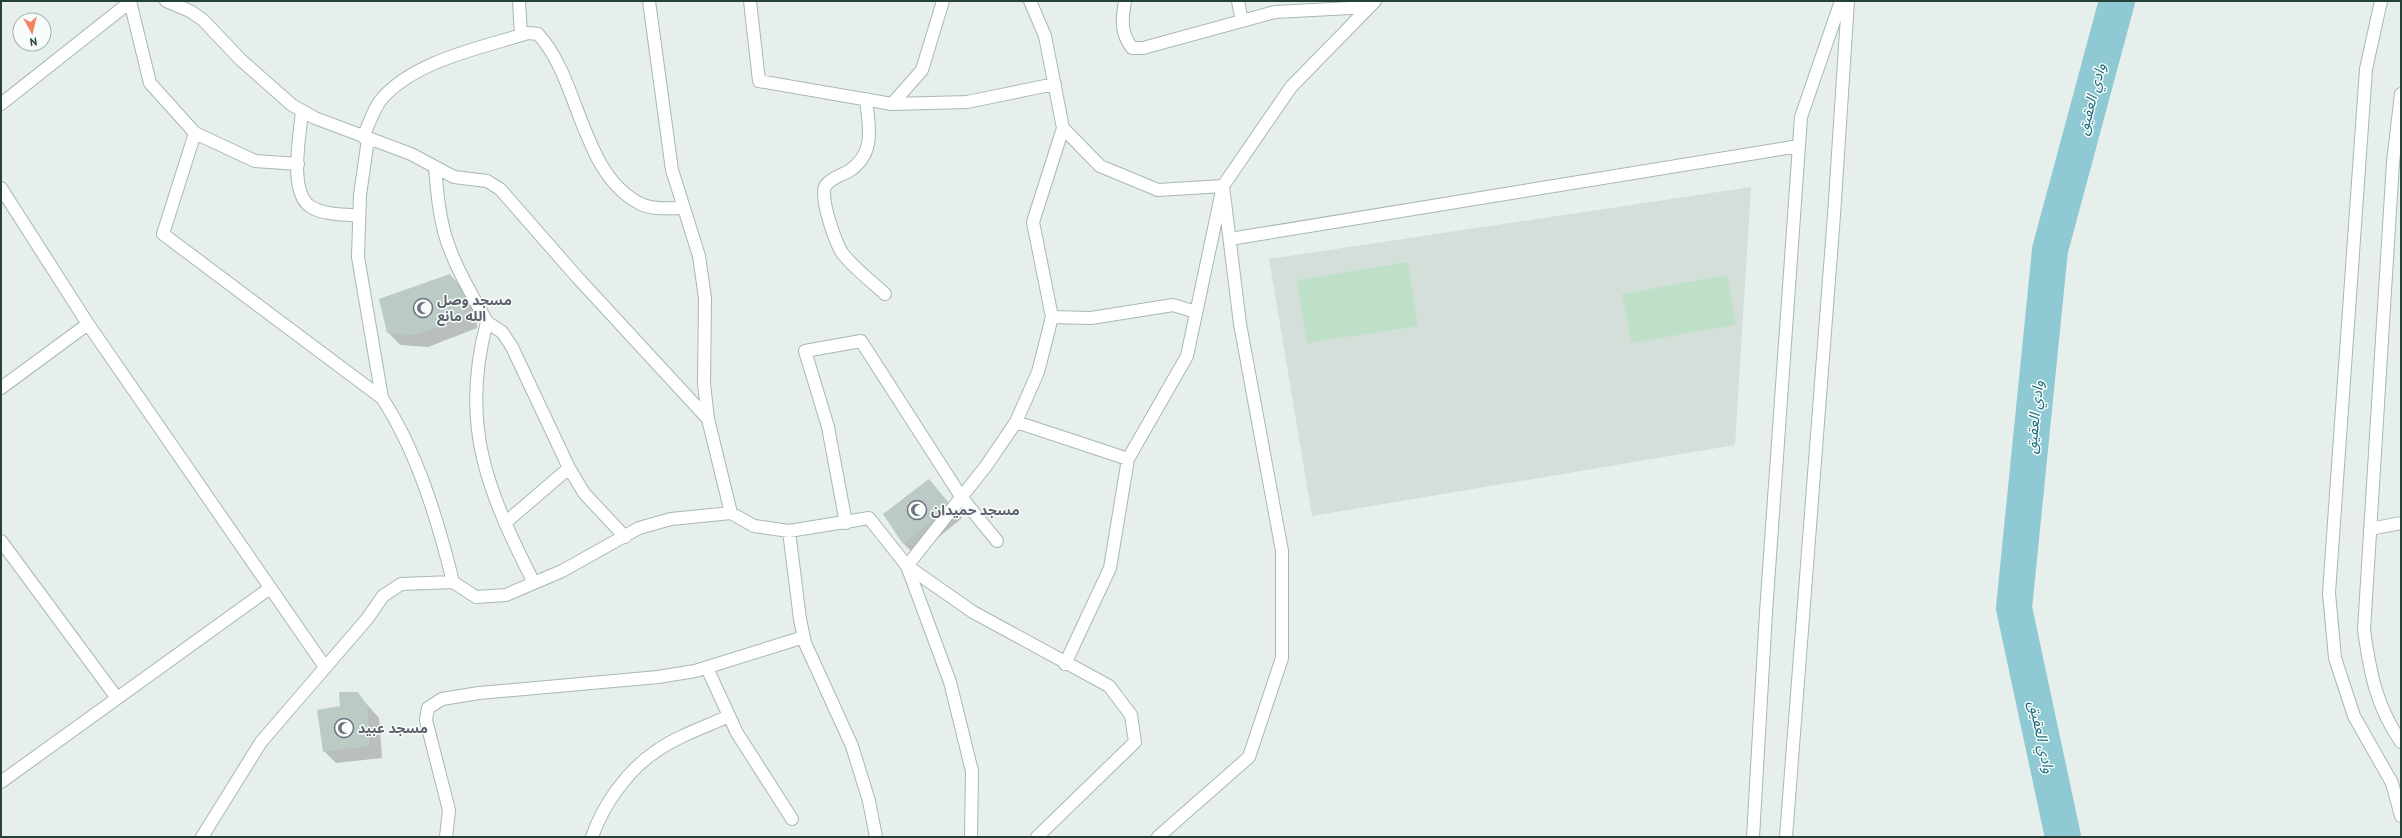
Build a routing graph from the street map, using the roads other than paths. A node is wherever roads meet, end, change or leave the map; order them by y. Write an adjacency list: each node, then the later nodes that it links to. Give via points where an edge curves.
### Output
1 (166, 1): 21 (street, via 190,11 203,20 241,60)
2 (519, 1): 15 (street)
3 (649, 1): 30 (street, via 672,170)
4 (750, 1): 18 (street, via 759,81)
5 (943, 1): 20 (street, via 922,70)
6 (1030, 1): 16 (street, via 1045,36)
7 (1125, 1): 14 (street, via 1122,18 1124,37 1132,48 1167,43)
8 (1238, 1): 14 (street)
9 (1841, 1): 25 (street, via 1801,117)
10 (1848, 1): 76 (street, via 1835,207)
11 (2381, 1): 66 (street, via 2366,69 2329,593 2334,658 2354,716 2392,783)
12 (130, 2): 19 (street); 23 (street, via 150,83)
13 (1372, 4): 14 (street, via 1275,12); 28 (street, via 1291,87)
14 (1242, 21)
15 (521, 35): 24 (street, via 439,60 408,77 380,102); 30 (street, via 538,34 549,46 584,130 614,182 642,204 661,208)
16 (1055, 84): 20 (street, via 967,102); 22 (street)
17 (2401, 94): 49 (street, via 2393,162)
18 (866, 99): 20 (street); 33 (street, via 870,129 865,156 860,164 825,185 824,202 842,253)
19 (1, 104)
20 (892, 104)
21 (302, 111): 24 (street); 26 (street)
22 (1063, 128): 28 (street, via 1100,166 1158,190); 35 (street, via 1033,222)
23 (195, 132): 26 (street, via 255,161); 39 (street, via 163,234)
24 (366, 138): 27 (street, via 411,154); 31 (street)
25 (1799, 146): 32 (street); 75 (street, via 1766,612)
26 (298, 164): 31 (street, via 299,193 303,201 322,212)
27 (435, 168): 36 (street, via 438,200 446,238 463,280); 40 (street, via 454,177 487,181 500,189 572,272)
28 (1223, 186): 32 (street); 34 (street)
29 (1, 188): 37 (street)
30 (683, 208): 40 (street, via 699,256 705,298 704,384)
31 (359, 216): 39 (street, via 358,257)
32 (1230, 240): 74 (street, via 1240,324 1282,551 1282,658 1249,757)
33 (886, 294)
34 (1196, 312): 35 (street, via 1173,305 1091,318); 42 (street, via 1186,356)
35 (1052, 316): 41 (street, via 1038,372)
36 (487, 322): 43 (street, via 502,332 512,347); 46 (street, via 480,346 476,385 479,445 488,482)
37 (88, 324): 38 (street); 57 (street)
38 (1, 388)
39 (382, 398): 55 (street, via 398,422 440,527)
40 (708, 419): 45 (street)
41 (1016, 422): 42 (street); 44 (street)
42 (1128, 459): 59 (street, via 1110,568)
43 (568, 468): 46 (street); 51 (street, via 584,494)
44 (962, 498): 47 (street, via 862,341 805,351 828,427); 53 (street); 54 (street)
45 (731, 513): 50 (street, via 754,526); 51 (street, via 671,519 639,528)
46 (505, 523): 56 (street)
47 (846, 523): 50 (street); 54 (street, via 869,518)
48 (2401, 523): 49 (street)
49 (2370, 529): 64 (street, via 2364,630 2370,677 2387,722)
50 (789, 531): 58 (street)
51 (625, 537): 56 (street)
52 (1, 541): 62 (street)
53 (997, 541)
54 (907, 566): 59 (street, via 973,612); 72 (street, via 950,682 972,771)
55 (453, 582): 56 (street, via 476,597 506,596); 60 (street, via 401,584 383,596 367,620)
56 (534, 584)
57 (270, 588): 60 (street); 62 (street)
58 (804, 638): 61 (street); 71 (street, via 852,746 869,802)
59 (1065, 664): 73 (street, via 1109,686 1131,715 1134,742)
60 (325, 667): 68 (street, via 261,742)
61 (707, 668): 63 (street); 69 (street, via 658,677 479,693 435,701 428,708 426,720 449,810)
62 (117, 698): 65 (street)
63 (729, 716): 67 (street); 70 (street, via 655,751 634,770 614,794)
64 (2401, 742)
65 (1, 782)
66 (2401, 816)
67 (792, 819)
68 (202, 837)
69 (446, 837)
70 (592, 837)
71 (876, 837)
72 (971, 837)
73 (1037, 837)
74 (1158, 837)
75 (1754, 837)
76 (1786, 837)

